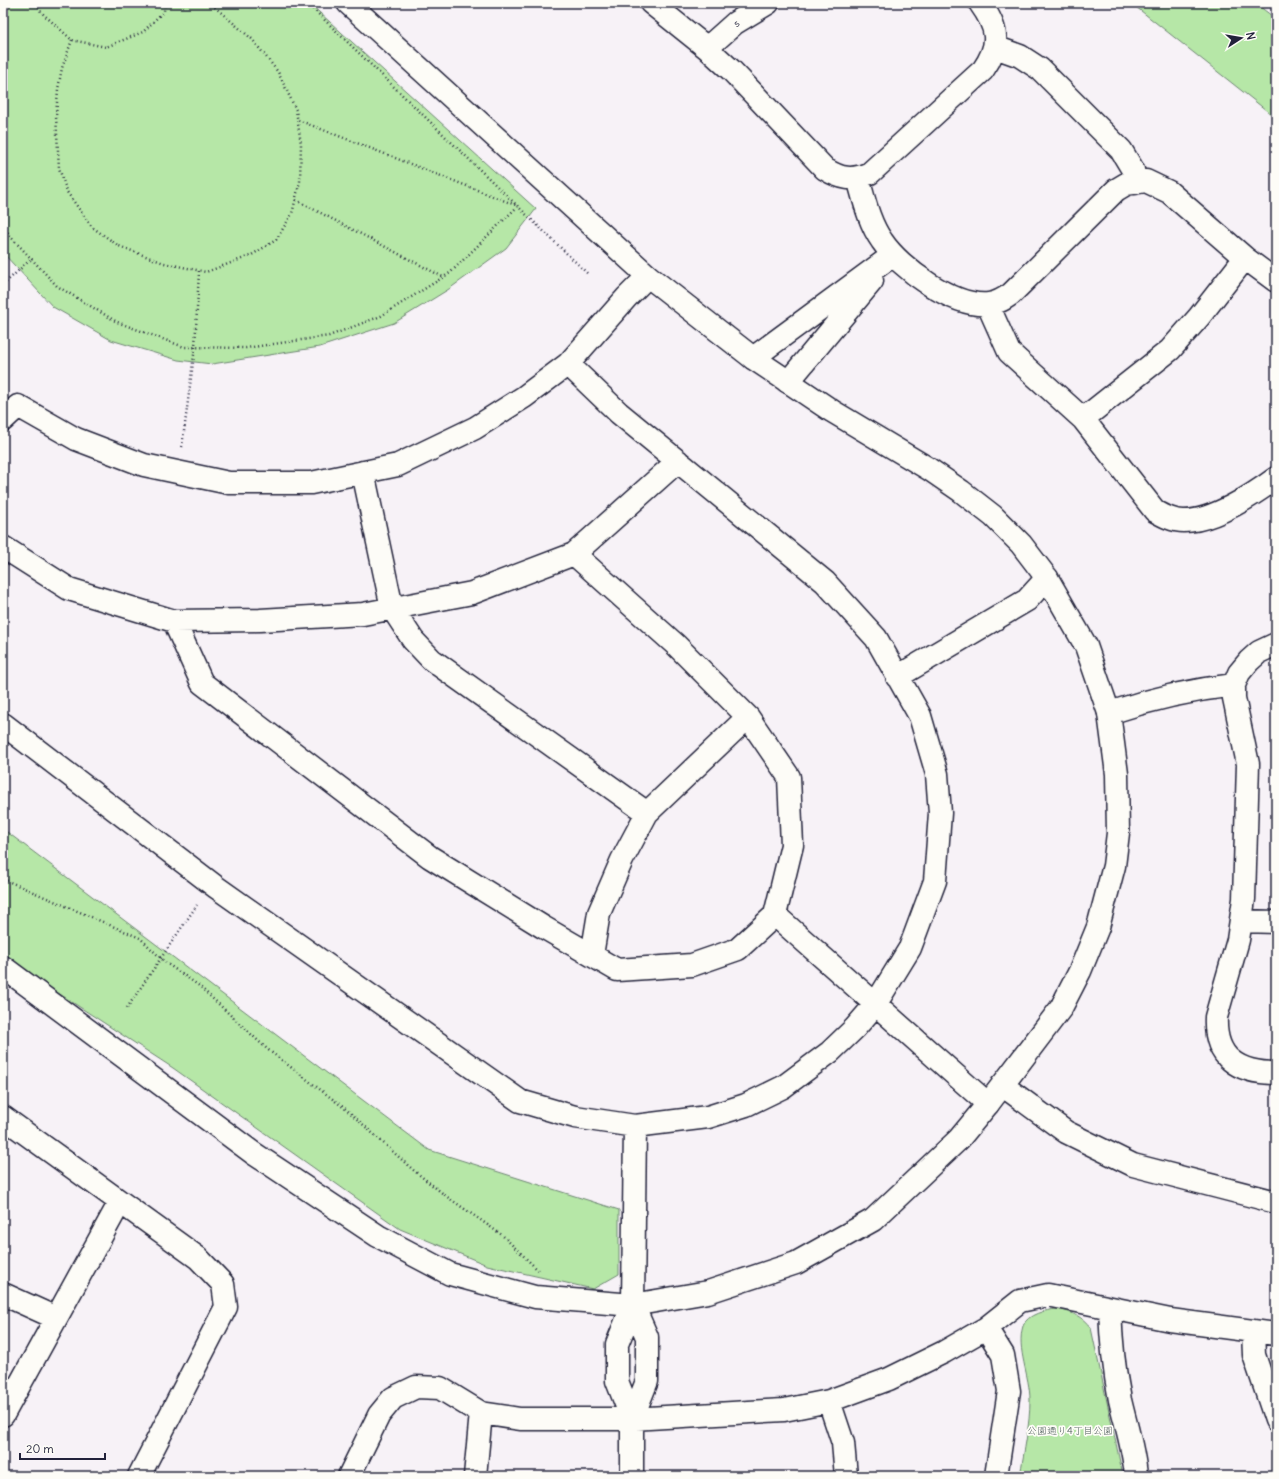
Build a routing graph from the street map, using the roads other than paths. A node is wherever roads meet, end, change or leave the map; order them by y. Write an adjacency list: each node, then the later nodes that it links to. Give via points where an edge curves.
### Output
1 (348, 3): 11 (street)
2 (651, 3): 6 (street)
3 (768, 3): 6 (street, s, via 735,23)
4 (980, 3): 5 (street, via 992,22)
5 (995, 47): 7 (street, via 990,61 983,70 870,173); 8 (street, via 1020,56 1040,70 1121,150 1134,170)
6 (707, 48): 7 (street, via 825,169 838,177)
7 (858, 178): 9 (street, via 868,213 881,240)
8 (1135, 183): 10 (street, via 1146,182 1169,192); 13 (street, via 1126,184 1116,190 1011,294)
9 (893, 255): 13 (street, via 932,287 962,300); 14 (street); 16 (street)
10 (1245, 258): 12 (street); 18 (street, via 1170,350)
11 (648, 276): 14 (street); 15 (street)
12 (1276, 281)
13 (988, 305): 18 (street, via 1009,352)
14 (753, 358): 16 (street)
15 (568, 364): 19 (street, via 619,414); 20 (street, via 524,397 475,428 398,465)
16 (788, 382): 24 (street, via 961,491 993,516 1021,544)
17 (8, 407): 20 (street, via 76,439 144,465 229,483 311,483)
18 (1083, 419): 21 (street, via 1145,500 1155,511 1169,519 1198,519 1254,495)
19 (678, 461): 23 (street); 28 (street, via 826,582 876,638)
20 (363, 472): 25 (street)
21 (1276, 478)
22 (3, 547): 26 (street, via 69,589)
23 (574, 554): 25 (street, via 472,593); 31 (street, via 676,645)
24 (1048, 578): 28 (street, via 1027,600); 30 (street, via 1086,646)
25 (392, 608): 26 (street, via 363,614 260,620); 33 (street, via 414,640 432,660)
26 (174, 621): 37 (street, via 202,683 430,857)
27 (1276, 644): 29 (street, via 1259,652 1249,661 1239,673)
28 (897, 677): 39 (street, via 920,716 937,774 940,813 935,880 910,948)
29 (1234, 685): 30 (street, via 1155,698); 35 (street, via 1234,698 1248,764)
30 (1109, 713): 41 (street, via 1117,774 1118,833 1114,866 1098,927 1061,1008)
31 (748, 717): 33 (street); 34 (street, via 789,776 792,845)
32 (3, 724): 44 (street, via 213,884 520,1101 575,1117)
33 (647, 813): 37 (street, via 622,860 599,913)
34 (775, 915): 37 (street, via 738,949 692,965 617,970); 39 (street)
35 (1241, 921): 36 (street); 40 (street, via 1216,1017 1218,1041 1223,1052 1244,1069)
36 (1276, 922)
37 (592, 955)
38 (4, 969): 48 (street, via 253,1153 378,1236 450,1274 535,1297)
39 (875, 1005): 42 (street); 44 (street, via 830,1052 783,1087 746,1105 708,1117)
40 (1276, 1073)
41 (1002, 1085): 42 (street); 46 (street, via 1066,1132 1133,1165)
42 (988, 1104): 48 (street, via 959,1139 873,1220 796,1263 708,1292)
43 (3, 1116): 45 (street)
44 (635, 1126): 48 (street)
45 (120, 1202): 50 (street); 59 (street, via 198,1258 223,1284 226,1307)
46 (1276, 1202)
47 (3, 1294): 50 (street)
48 (633, 1305): 57 (street, via 647,1338 647,1382); 57 (street, via 617,1344 617,1381)
49 (1110, 1308): 51 (street, via 1048,1295 1020,1301); 52 (street); 65 (street, via 1111,1349)
50 (56, 1318): 56 (street)
51 (986, 1328): 54 (street, via 889,1379); 64 (street, via 1003,1355 1010,1391)
52 (1253, 1332): 53 (street); 58 (street, via 1254,1355)
53 (1276, 1334)
54 (829, 1401): 57 (street, via 784,1410); 63 (street, via 843,1443)
55 (481, 1413): 57 (street, via 520,1419); 60 (street, via 440,1388 416,1387 393,1398 379,1415); 61 (street)
56 (3, 1415)
57 (632, 1419): 62 (street)
58 (1276, 1420)
59 (139, 1476)
60 (349, 1476)
61 (476, 1476)
62 (632, 1476)
63 (846, 1476)
64 (996, 1476)
65 (1136, 1476)

